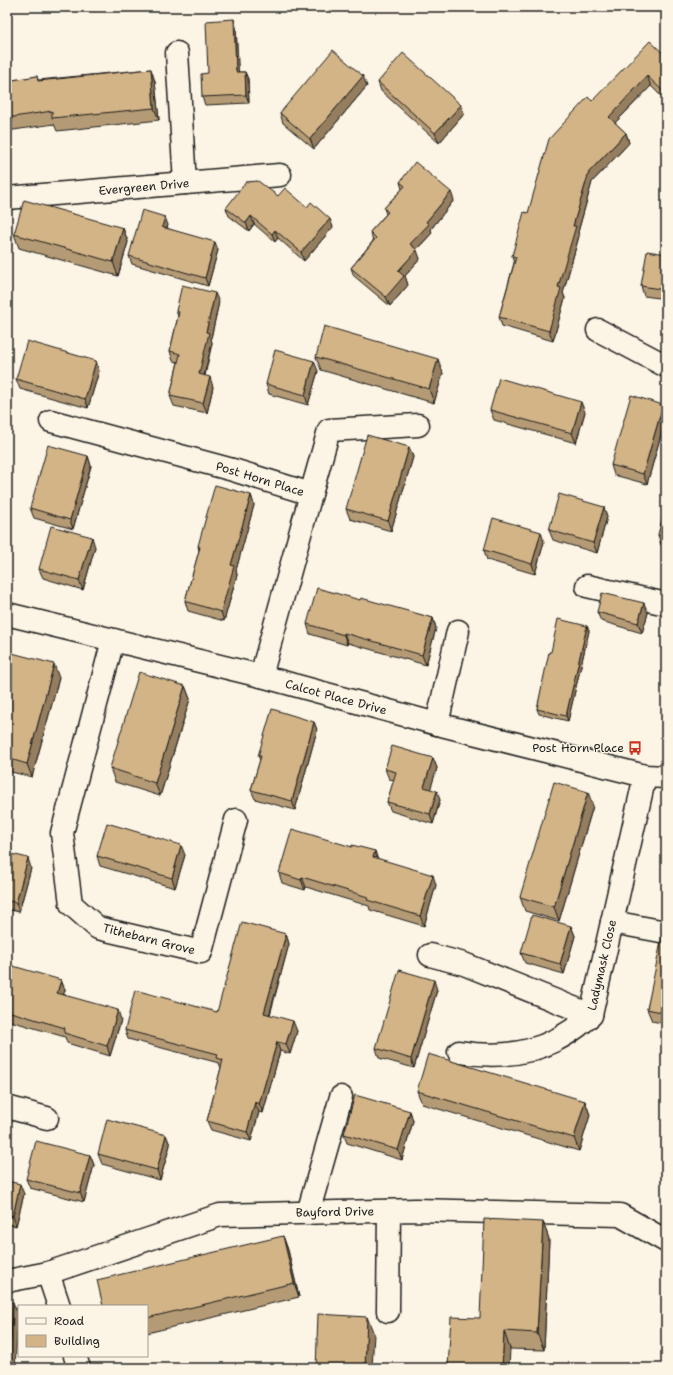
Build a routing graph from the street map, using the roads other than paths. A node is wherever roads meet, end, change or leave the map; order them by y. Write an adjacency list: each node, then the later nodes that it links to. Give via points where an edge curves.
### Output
1 (177, 53): 3 (street)
2 (280, 175): 3 (street, Evergreen Drive)
3 (185, 183): 4 (street, Evergreen Drive)
4 (7, 198)
5 (598, 330): 6 (street)
6 (666, 366)
7 (51, 421): 9 (street, Post Horn Place)
8 (418, 425): 9 (street, via 329,430)
9 (311, 494): 15 (street, Post Horn Place)
10 (587, 586): 11 (street)
11 (666, 604)
12 (7, 614): 14 (street, Calcot Place Drive)
13 (458, 631): 16 (street)
14 (113, 640): 15 (street, Calcot Place Drive); 18 (street, Tithebarn Grove, via 62,833 72,904 98,928 201,952)
15 (261, 676): 16 (street, Calcot Place Drive)
16 (437, 724): 17 (street, Calcot Place Drive)
17 (655, 777): 19 (street, Ladymask Close)
18 (236, 820)
19 (612, 922): 20 (street); 22 (street, Ladymask Close)
20 (666, 932)
21 (430, 955): 22 (street, via 464,964)
22 (592, 1015): 23 (street, Ladymask Close, via 552,1044 532,1050 485,1056)
23 (459, 1052)
24 (342, 1097): 28 (street)
25 (7, 1107): 26 (street)
26 (47, 1118)
27 (389, 1211): 28 (street, Bayford Drive); 29 (street, Bayford Drive, via 620,1215); 33 (street)
28 (308, 1213): 30 (street, Bayford Drive, via 220,1215)
29 (666, 1241)
30 (48, 1273): 31 (street, Bayford Drive); 32 (street)
31 (7, 1281)
32 (59, 1305)
33 (388, 1311)
34 (75, 1357): 35 (street)
35 (79, 1368)

